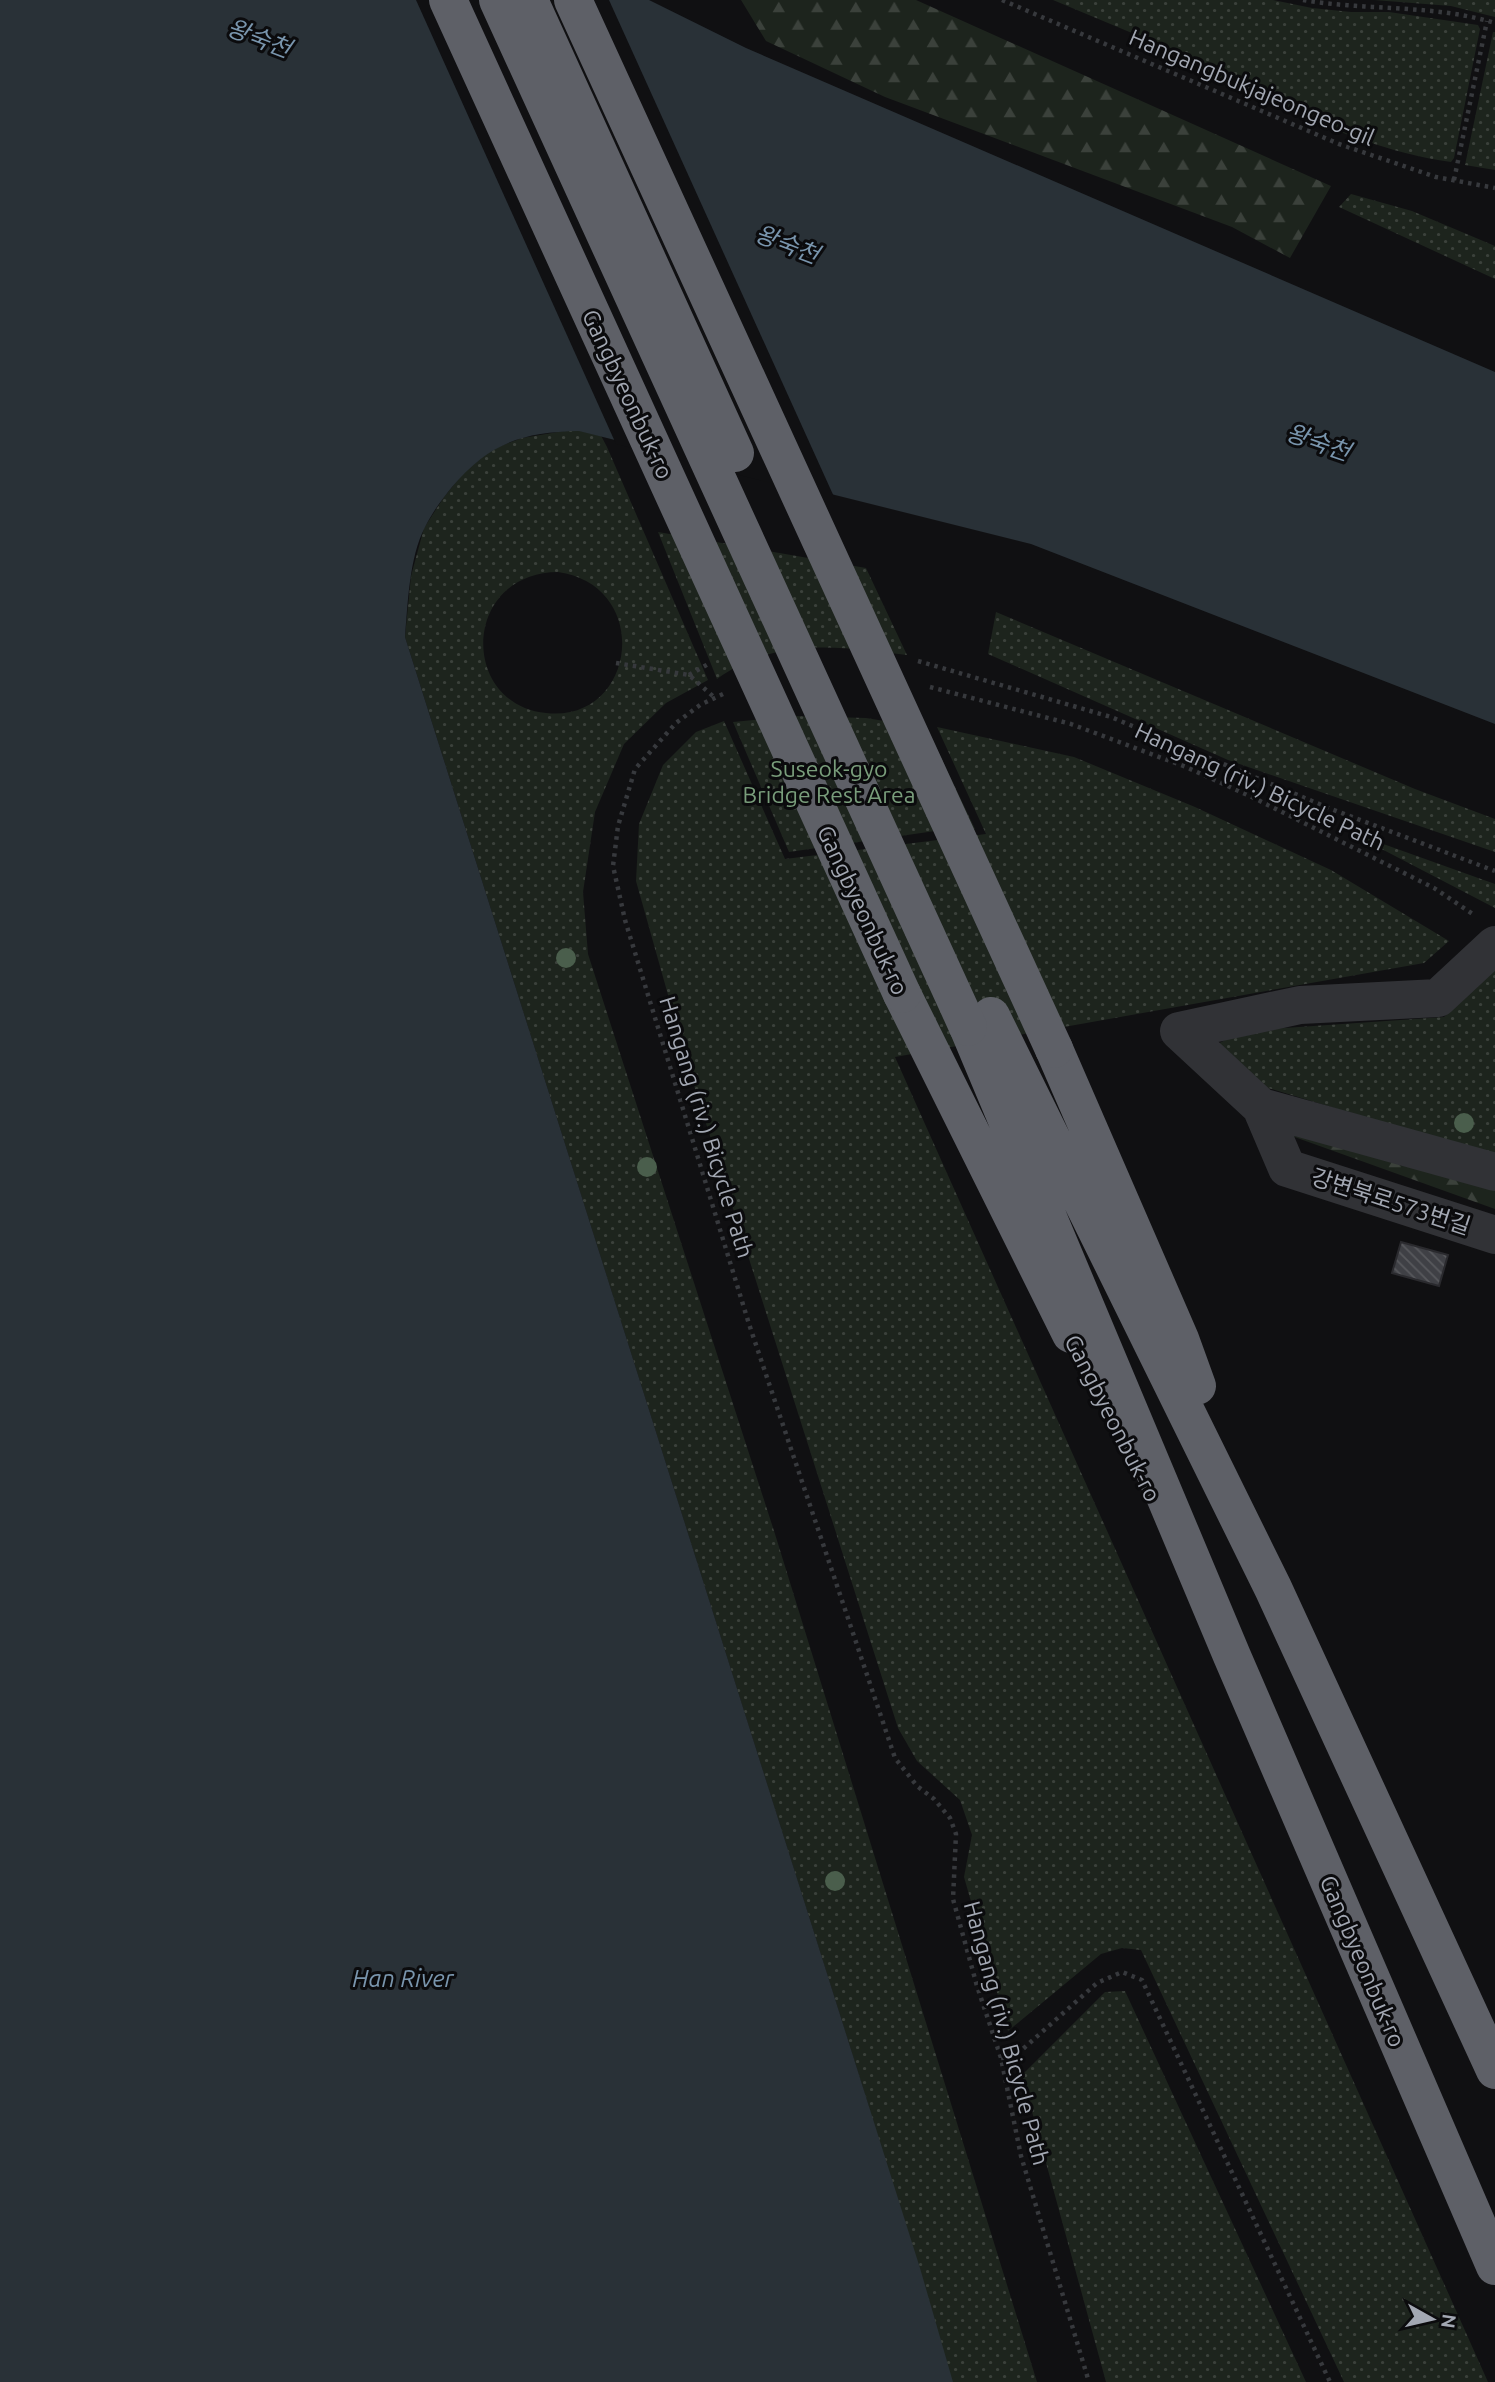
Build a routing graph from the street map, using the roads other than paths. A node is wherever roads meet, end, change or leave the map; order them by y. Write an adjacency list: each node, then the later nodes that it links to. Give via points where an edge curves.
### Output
1 (448, 0): 11 (highway, Gangbyeonbuk-ro, bridge, via 902,995)
2 (498, 0): 6 (highway, Gangbyeonbuk-ro, bridge)
3 (529, 0): 6 (highway, Gangbyeonbuk-ro, bridge)
4 (573, 0): 10 (highway, Gangbyeonbuk-ro, bridge, via 1054,1049 1180,1339)
5 (1490, 934): 7 (street, via 1438,998 1300,1005 1179,1031)
6 (980, 1021): 10 (highway, Gangbyeonbuk-ro); 11 (highway, Gangbyeonbuk-ro)
7 (1261, 1107): 8 (street); 9 (street, 강변북로573번길, via 1287,1168)
8 (1495, 1172)
9 (1494, 1239)
10 (1273, 1588): 12 (highway, Gangbyeonbuk-ro)
11 (1232, 1656): 13 (highway, Gangbyeonbuk-ro)
12 (1495, 2070)
13 (1495, 2266)

